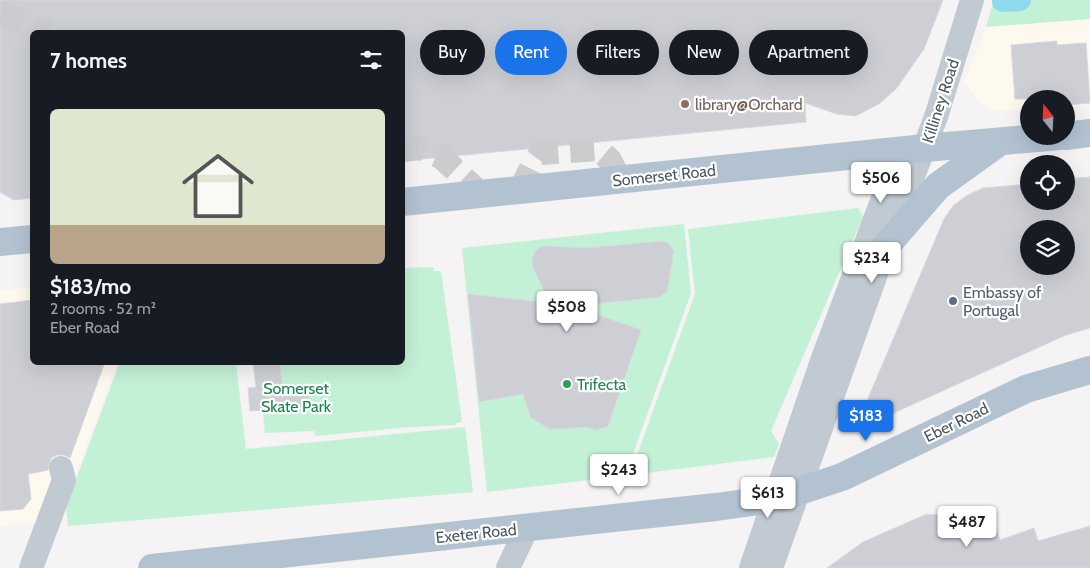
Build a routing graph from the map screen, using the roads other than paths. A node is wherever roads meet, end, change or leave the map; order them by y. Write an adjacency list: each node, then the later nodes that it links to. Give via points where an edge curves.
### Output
1 (972, 0): 6 (street, Killiney Road)
2 (1090, 133): 3 (main road)
3 (1075, 135)
4 (1020, 140): 5 (main road, Somerset Road)
5 (1000, 142): 6 (main road, Somerset Road); 11 (main road, via 938,186)
6 (925, 148): 7 (main road, Somerset Road); 11 (street, Killiney Road)
7 (861, 155): 8 (main road, Somerset Road); 14 (street, Killiney Road, via 882,167 889,182 822,361)
8 (405, 202)
9 (30, 239): 10 (main road)
10 (0, 242)
11 (886, 246): 14 (street, Killiney Road)
12 (1090, 370): 14 (main road, Eber Road, via 1026,389 860,469)
13 (61, 468): 17 (street, via 64,480)
14 (787, 496): 15 (main road, Exeter Road, via 716,508); 20 (street, Killiney Road); 21 (street, Killiney Road)
15 (527, 528): 16 (main road, Exeter Road); 19 (street)
16 (247, 563): 18 (main road, Exeter Road)
17 (31, 568)
18 (152, 568)
19 (508, 568)
20 (751, 568)
21 (771, 568)

